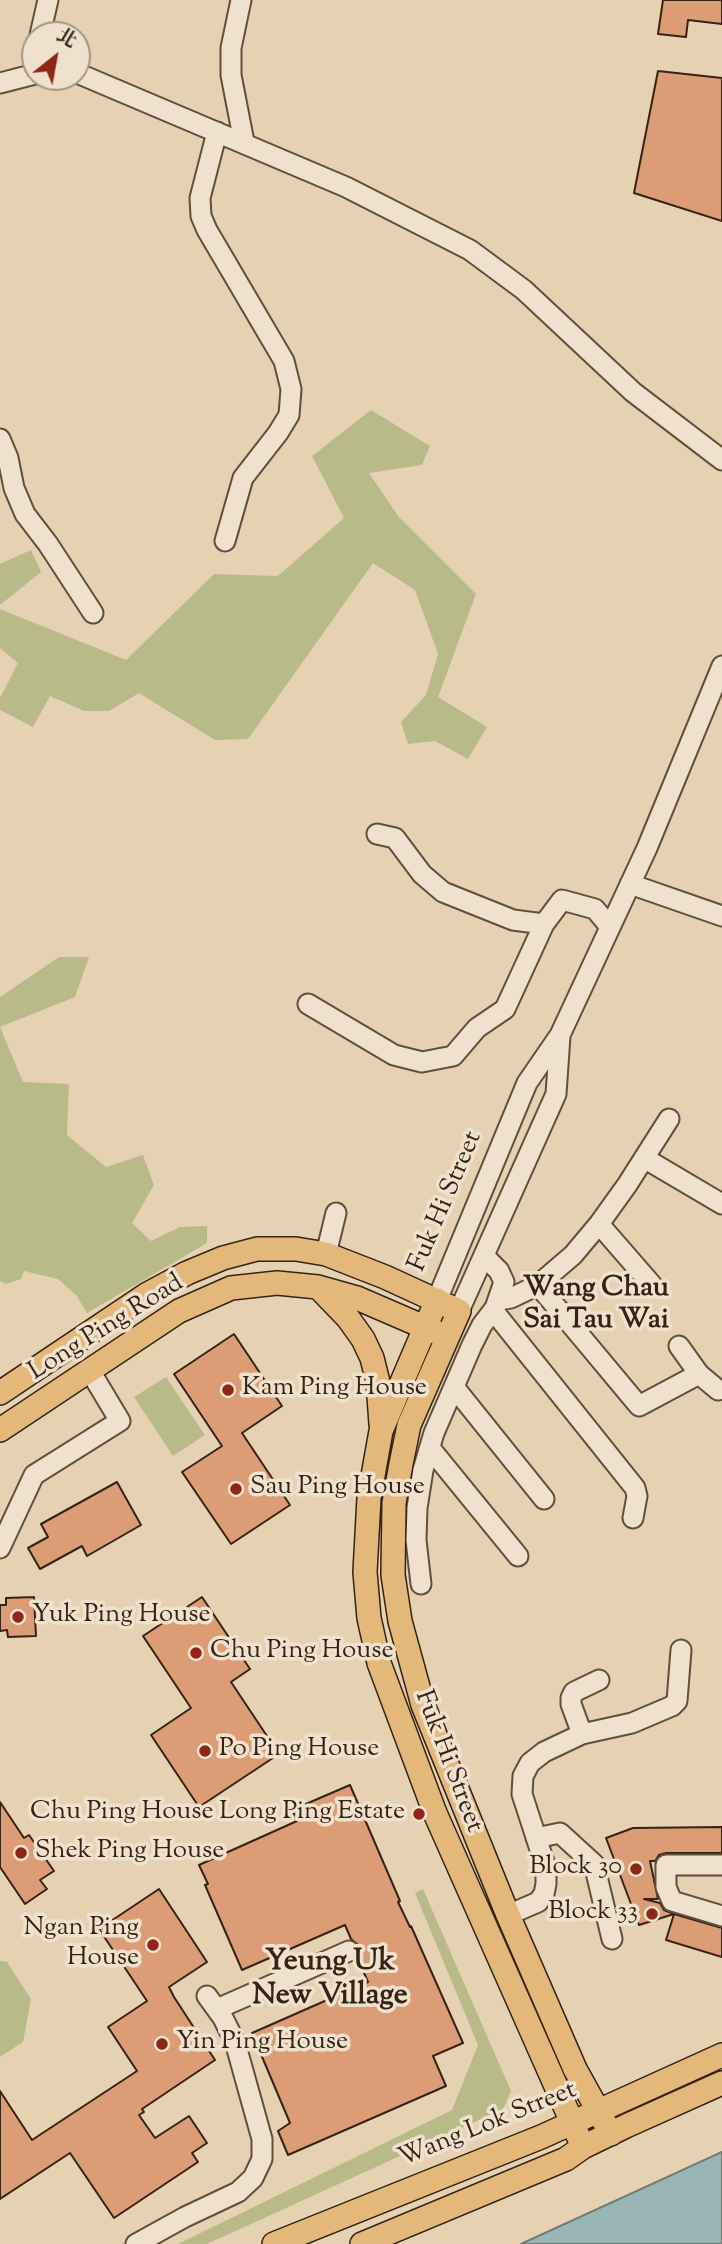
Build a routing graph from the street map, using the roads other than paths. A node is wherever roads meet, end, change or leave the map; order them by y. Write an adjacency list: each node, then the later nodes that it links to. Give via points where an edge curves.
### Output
1 (48, 0): 3 (street)
2 (241, 0): 8 (street, via 231,48 231,75)
3 (43, 21)
4 (21, 78): 6 (street)
5 (91, 79): 7 (street)
6 (0, 83)
7 (217, 132): 8 (street); 11 (street, via 200,198 201,216 284,361 291,389 289,415 243,478)
8 (244, 142): 10 (street, via 470,250 524,290 633,392)
9 (0, 439): 12 (street, via 25,513)
10 (722, 460)
11 (225, 541)
12 (93, 613)
13 (721, 672): 15 (street, Fuk Hi Street)
14 (377, 834): 17 (street, via 395,838 422,874 443,892 513,920)
15 (630, 884): 16 (street); 18 (street, Fuk Hi Street)
16 (722, 916)
17 (544, 924): 18 (street, via 562,900 594,909); 19 (street, via 505,1009 477,1028 453,1056 422,1062 394,1055)
18 (610, 927): 20 (street, Fuk Hi Street)
19 (308, 1004)
20 (560, 1035): 27 (street, Fuk Hi Street, via 556,1094); 31 (street, Fuk Hi Street, via 527,1083)
21 (669, 1119): 22 (street)
22 (644, 1158): 23 (street); 25 (street)
23 (722, 1205)
24 (336, 1213): 26 (street)
25 (599, 1224): 28 (street, via 573,1255); 29 (street)
26 (326, 1254): 31 (main road, Long Ping Road); 41 (main road, Long Ping Road, via 257,1249 187,1273 146,1295)
27 (485, 1257): 32 (street, via 504,1278); 33 (street, Fuk Hi Street)
28 (538, 1285): 32 (street); 38 (street, via 639,1406)
29 (652, 1285)
30 (318, 1287): 34 (main road, Long Ping Road); 37 (main road, Long Ping Road, via 277,1283 231,1288 179,1311); 43 (main road, via 348,1318 372,1358 379,1382)
31 (437, 1300): 33 (main road, Long Ping Road); 34 (main road, Fuk Hi Street)
32 (497, 1304): 39 (street, via 482,1325); 46 (street, via 496,1314 635,1488)
33 (459, 1311): 35 (main road, Fuk Hi Street)
34 (425, 1327): 35 (main road, Long Ping Road); 43 (main road, Fuk Hi Street)
35 (448, 1337): 55 (main road, Fuk Hi Street, via 409,1425 394,1503 393,1575 400,1621 424,1705)
36 (679, 1346): 38 (street)
37 (90, 1371): 42 (main road, Long Ping Road); 47 (street, via 120,1421 34,1475)
38 (699, 1374): 40 (street)
39 (454, 1387): 44 (street); 45 (street)
40 (718, 1390)
41 (0, 1393)
42 (0, 1430)
43 (381, 1431): 62 (main road, Fuk Hi Street, via 369,1498 365,1572 379,1663 435,1813)
44 (429, 1448): 48 (street); 49 (street, via 417,1508)
45 (544, 1499)
46 (633, 1518)
47 (2, 1541)
48 (518, 1556)
49 (421, 1584)
50 (681, 1650): 52 (street, via 677,1701 672,1706 632,1723)
51 (599, 1680): 52 (street, via 571,1698)
52 (582, 1734): 53 (street, via 544,1752 523,1776 522,1794)
53 (536, 1838): 55 (street, via 546,1868 544,1894 538,1902); 57 (street, via 560,1833 594,1864)
54 (722, 1865): 56 (street, via 666,1865 666,1887 671,1901)
55 (508, 1915): 61 (main road, Fuk Hi Street)
56 (722, 1916)
57 (612, 1939)
58 (349, 1951): 65 (street, via 212,2002 235,2042 262,2138 262,2159 253,2178 238,2192)
59 (722, 2055): 61 (main road, Wang Lok Street)
60 (722, 2083): 63 (main road, Wang Lok Street)
61 (597, 2111): 62 (main road, Wang Lok Street); 63 (main road, Fuk Hi Street)
62 (571, 2123): 64 (main road, Fuk Hi Street); 66 (main road, Wang Lok Street)
63 (611, 2134): 64 (main road, Wang Lok Street)
64 (583, 2147): 67 (main road, Wang Lok Street)
65 (136, 2244)
66 (274, 2244)
67 (362, 2244)

